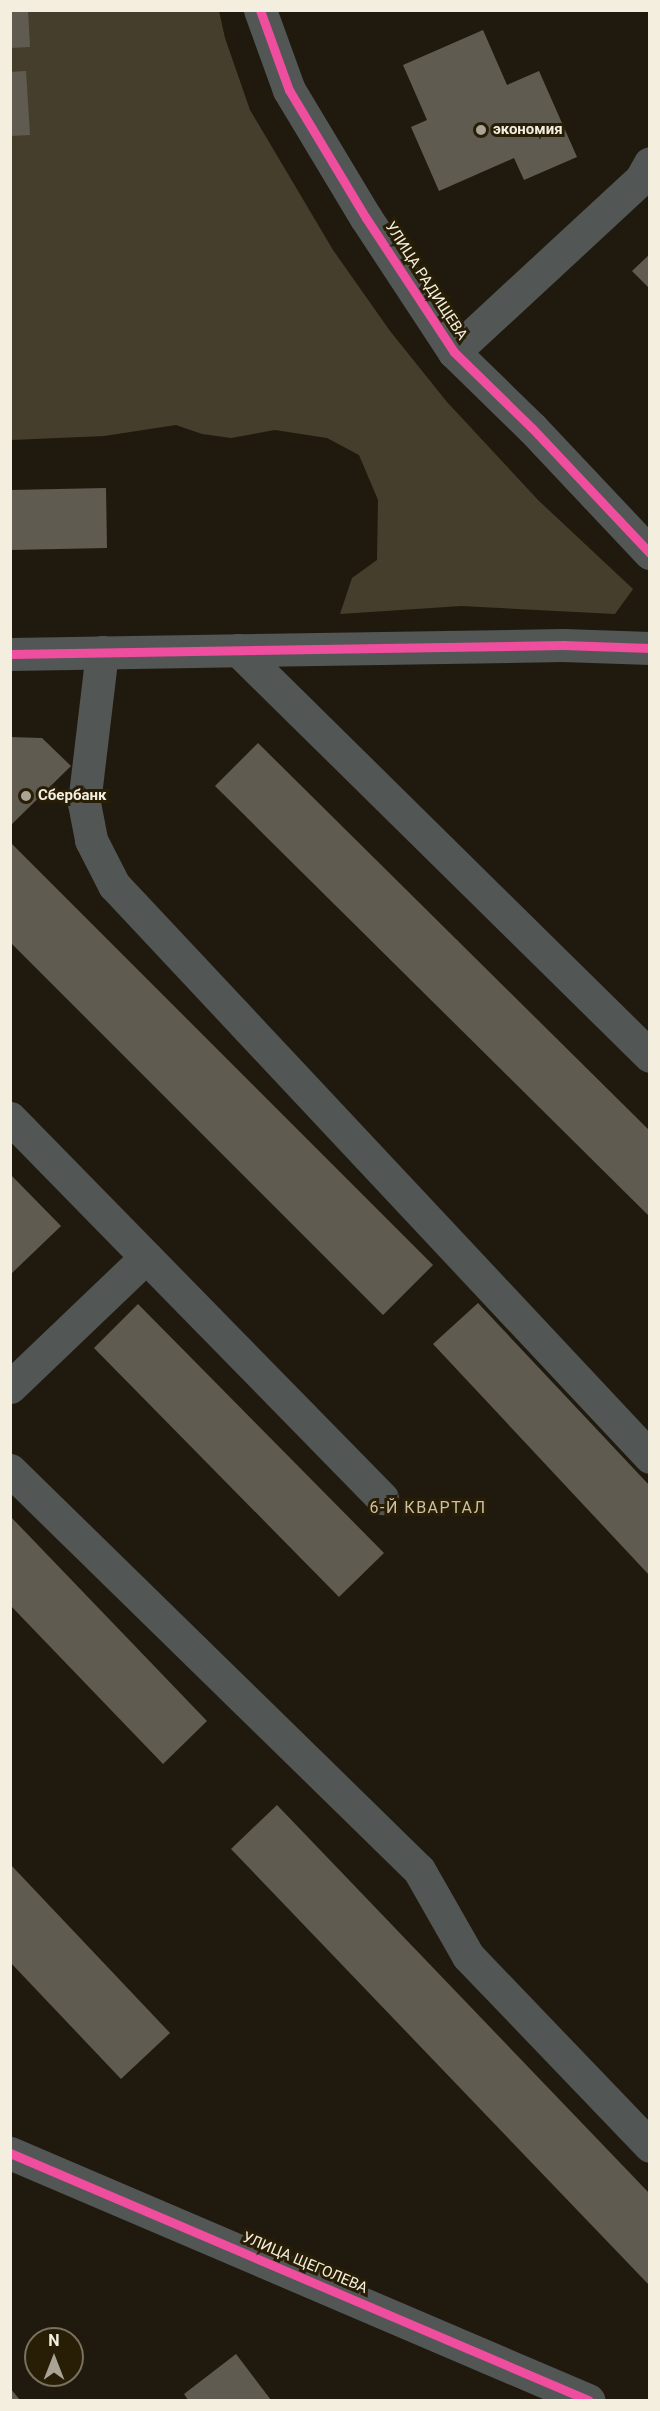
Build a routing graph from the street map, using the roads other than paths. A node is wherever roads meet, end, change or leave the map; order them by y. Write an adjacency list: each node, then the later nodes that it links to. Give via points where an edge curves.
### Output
1 (260, 10): 3 (street, УЛИЦА РАДИЩЕВА, via 289,90 366,218)
2 (650, 163): 3 (street, via 641,179)
3 (454, 352): 4 (street, УЛИЦА РАДИЩЕВА)
4 (650, 553)
5 (650, 648): 6 (street, via 563,645)
6 (238, 650): 7 (street); 9 (street)
7 (102, 652): 8 (street); 13 (street, via 84,803 91,840 114,885)
8 (10, 654)
9 (650, 1056)
10 (10, 1118): 11 (street)
11 (146, 1257): 12 (street); 15 (street)
12 (10, 1387)
13 (650, 1457)
14 (10, 1470): 16 (street, via 419,1870 468,1956)
15 (382, 1498)
16 (650, 2146)
17 (10, 2153): 18 (street, УЛИЦА ЩЕГОЛЕВА)
18 (588, 2400)

